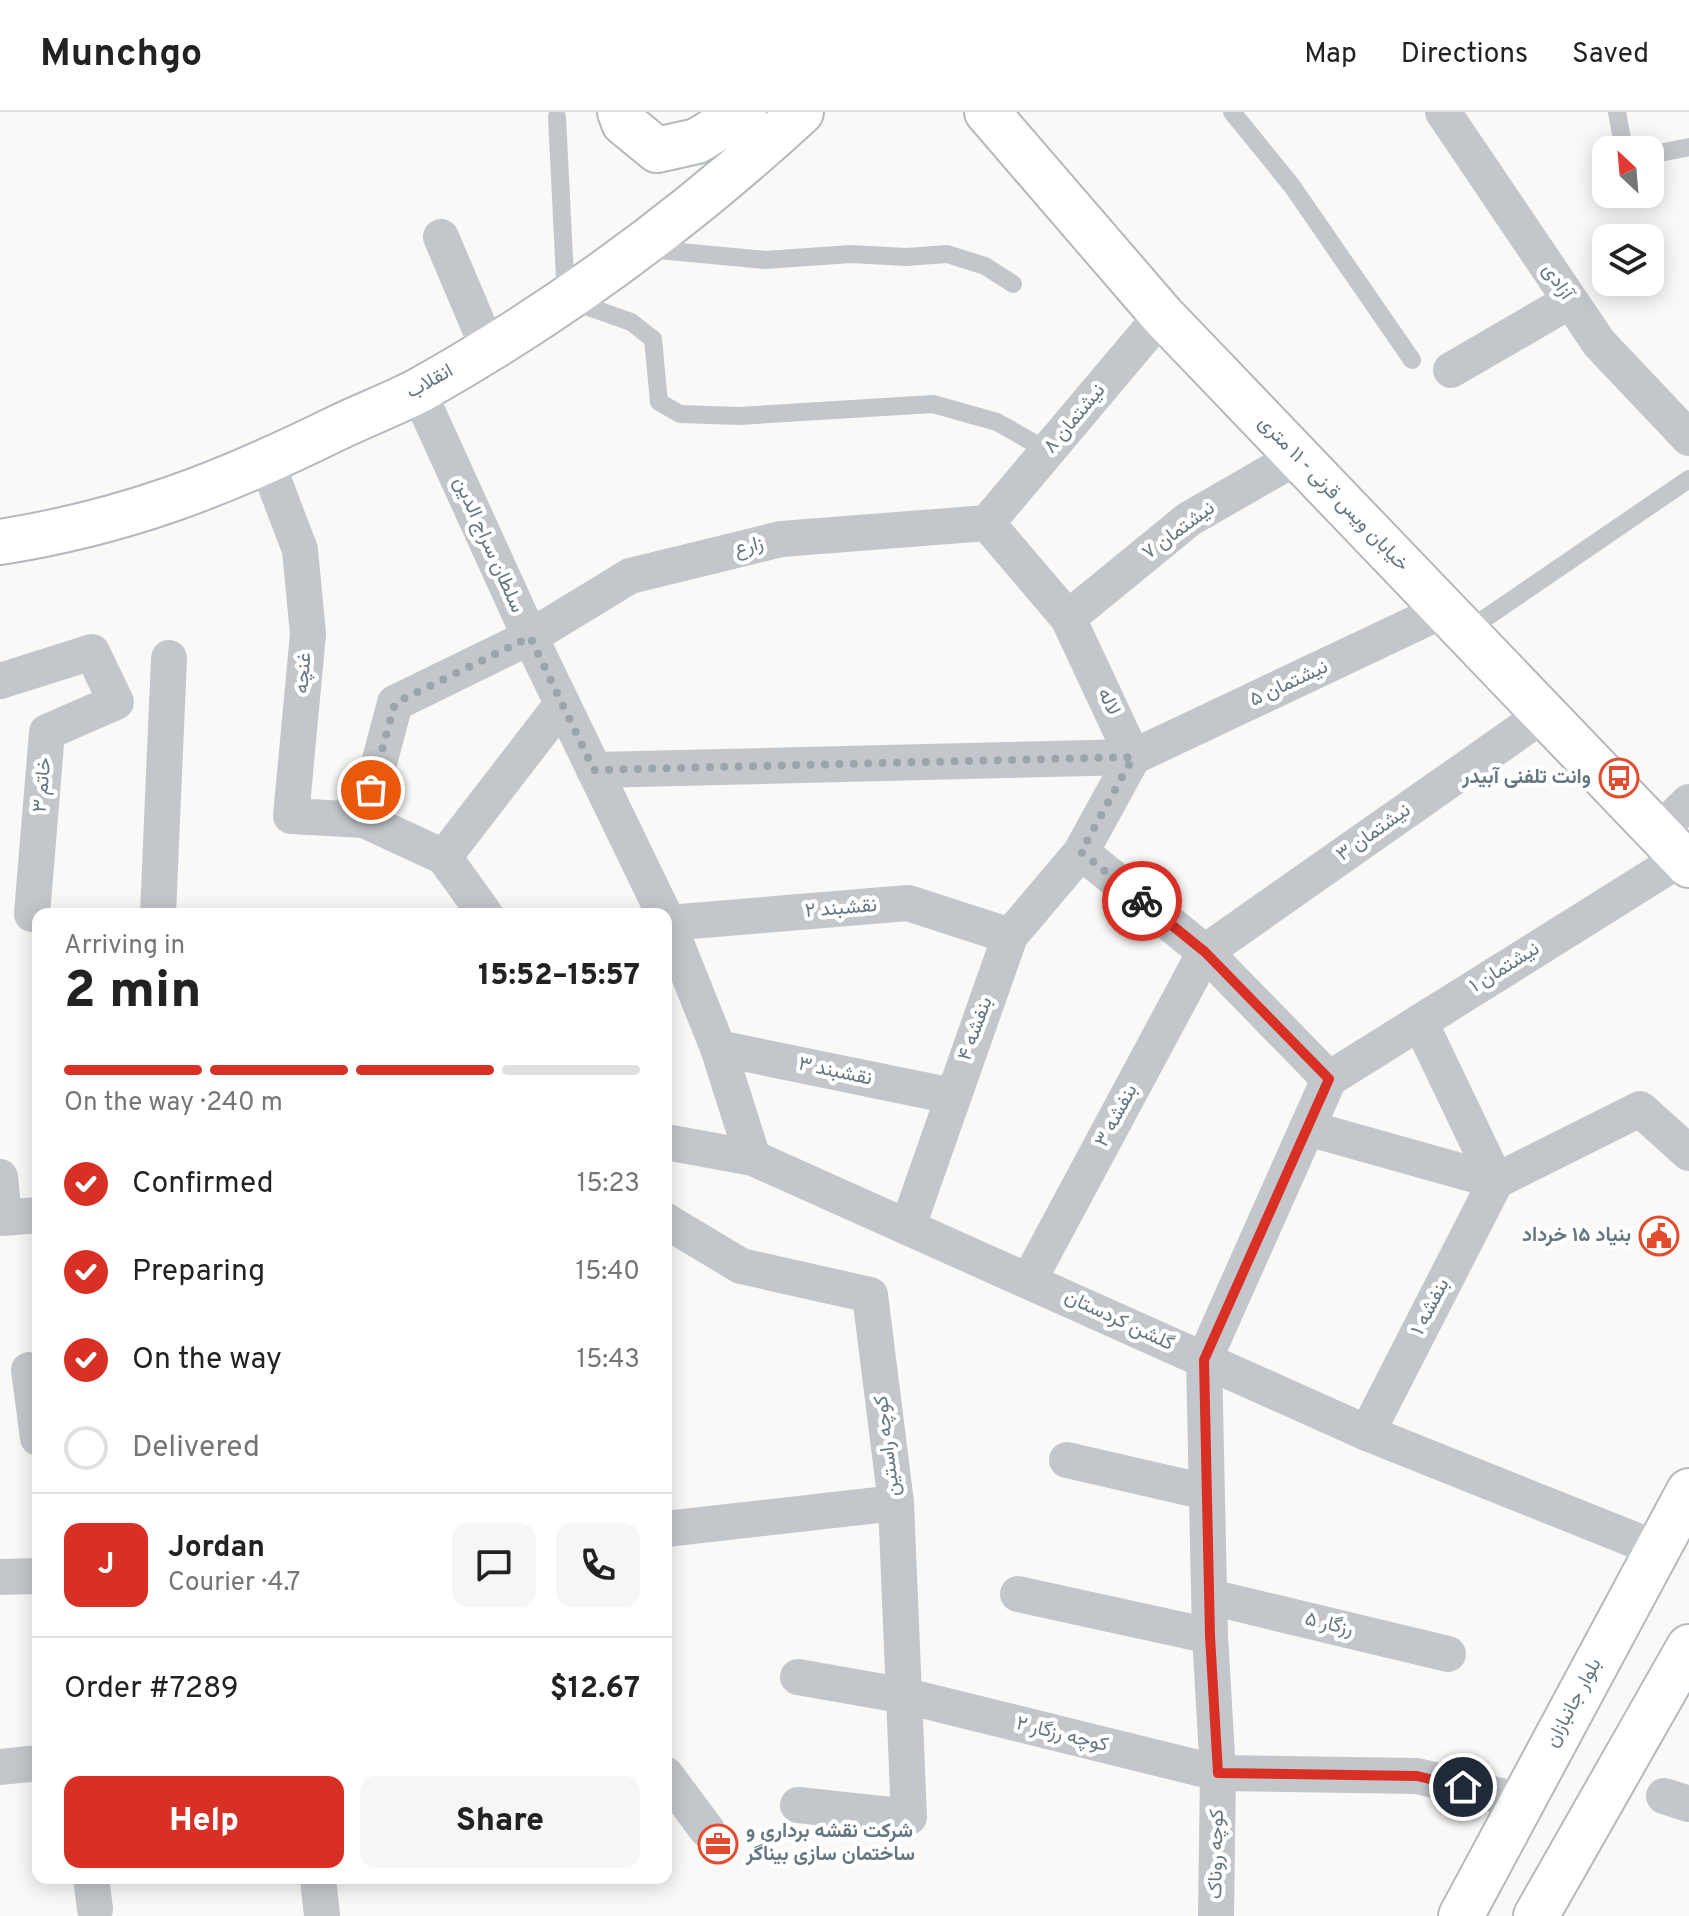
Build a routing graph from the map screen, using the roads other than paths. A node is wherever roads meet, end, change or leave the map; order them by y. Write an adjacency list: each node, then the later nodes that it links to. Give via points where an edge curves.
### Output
1 (620, 112): 2 (main road, via 624,123 657,150 697,141)
2 (744, 112)
3 (801, 112): 13 (main road, انقلاب, via 699,203)
4 (987, 112): 17 (main road, خیابان ویس قرنی - ۱۱ متری)
5 (1232, 112): 19 (lane, via 1292,186)
6 (1443, 112): 16 (street, آزادی)
7 (1617, 112): 9 (lane)
8 (557, 117): 15 (lane)
9 (1621, 136)
10 (1689, 147): 11 (lane)
11 (1664, 152)
12 (441, 237): 18 (street)
13 (637, 248): 14 (lane, via 765,260 947,254 985,266); 15 (main road, انقلاب)
14 (1013, 284)
15 (566, 299): 18 (main road, انقلاب); 23 (lane, via 631,322 653,339 659,402 680,414 822,413 933,404 997,422)
16 (1570, 301): 20 (street); 22 (street, آزادی, via 1599,343)
17 (1162, 315): 23 (street, نیشتمان ۸); 24 (main road, خیابان ویس قرنی - ۱۱ متری)
18 (488, 348): 21 (main road, انقلاب)
19 (1412, 360)
20 (1451, 370)
21 (418, 391): 25 (main road, انقلاب); 31 (street, سلطان سراج الدین)
22 (1689, 438)
23 (1048, 451): 27 (street, نیشتمان ۸)
24 (1297, 457): 29 (street, نیشتمان ۷, via 1189,519); 30 (main road, خیابان ویس قرنی - ۱۱ متری)
25 (267, 463): 28 (main road, انقلاب, via 200,491 76,530); 41 (street, غنچه, via 300,550 308,634 291,816)
26 (1689, 479): 30 (lane)
27 (987, 523): 29 (street, لاله); 31 (street, زارع, via 781,539 630,576)
28 (0, 542)
29 (1068, 618): 38 (street, لاله)
30 (1454, 621): 37 (main road, خیابان ویس قرنی - ۱۱ متری); 38 (street, نیشتمان ۵)
31 (530, 637): 35 (street, سلطان سراج الدین); 41 (street, زارع, via 395,703)
32 (169, 658): 36 (street)
33 (0, 681): 34 (street, via 92,652)
34 (116, 702): 36 (street); 48 (street, خاتم ۳, via 47,732)
35 (562, 704): 39 (street, سلطان سراج الدین); 44 (street)
36 (167, 711): 45 (street)
37 (1544, 714): 43 (main road, خیابان ویس قرنی - ۱۱ متری); 52 (street, نیشتمان ۳)
38 (1133, 757): 39 (street); 42 (street)
39 (594, 770): 47 (street, سلطان سراج الدین)
40 (1689, 802): 43 (street, نیشتمان ۱)
41 (364, 820): 44 (street)
42 (1081, 852): 50 (street, بنفشه ۴); 52 (street)
43 (1676, 852): 54 (street, نیشتمان ۱)
44 (444, 857): 46 (street)
45 (158, 908)
46 (481, 908)
47 (661, 908)
48 (23, 914)
49 (672, 918): 50 (street, نقشبند ۲, via 908,903)
50 (1010, 936): 57 (street, بنفشه ۴)
51 (672, 948): 53 (street, سلطان سراج الدین)
52 (1205, 952): 56 (street); 67 (street, بنفشه ۳)
53 (683, 1002): 55 (street, سلطان سراج الدین)
54 (1420, 1022): 56 (street, نیشتمان ۱); 63 (street)
55 (718, 1048): 57 (street, نقشبند ۳); 61 (street, سلطان سراج الدین)
56 (1329, 1079): 58 (street)
57 (952, 1096): 66 (street, بنفشه ۴)
58 (1307, 1128): 63 (street); 68 (street)
59 (672, 1143): 61 (street, گلشن کردستان)
60 (1689, 1153): 63 (street, via 1640,1109)
61 (753, 1158): 66 (street, گلشن کردستان)
62 (0, 1177): 64 (street)
63 (1496, 1181): 71 (street, بنفشه ۱)
64 (21, 1217)
65 (672, 1225): 75 (street, کوچه راستین, via 741,1266 870,1295)
66 (908, 1226): 67 (street, گلشن کردستان)
67 (1029, 1280): 68 (street, گلشن کردستان)
68 (1204, 1360): 71 (street, گلشن کردستان); 74 (street, کوچه روناک)
69 (22, 1371): 70 (street)
70 (32, 1413)
71 (1367, 1433): 77 (street, گلشن کردستان)
72 (1067, 1460): 74 (street)
73 (1689, 1491): 77 (main road, بلوار جانبازان)
74 (1206, 1492): 81 (street, کوچه روناک)
75 (896, 1503): 76 (street); 86 (street, کوچه راستین)
76 (672, 1528)
77 (1657, 1549): 91 (main road, بلوار جانبازان)
78 (32, 1576): 79 (street)
79 (0, 1577)
80 (1018, 1594): 82 (street)
81 (1210, 1597): 82 (street, کوچه روناک); 84 (street, رزگار ۵)
82 (1210, 1636): 89 (street, کوچه روناک)
83 (1689, 1647): 98 (main road)
84 (1448, 1654)
85 (798, 1677): 86 (street, کوچه رزگار ۲)
86 (906, 1696): 89 (street, کوچه رزگار ۲); 92 (street, کوچه راستین, via 909,1817)
87 (32, 1764): 88 (street)
88 (0, 1767)
89 (1218, 1773): 91 (street, کوچه رزگار ۲, via 1417,1776); 96 (street, کوچه روناک)
90 (672, 1783): 93 (street)
91 (1522, 1801): 97 (main road, بلوار جانبازان)
92 (798, 1805)
93 (707, 1830)
94 (319, 1884): 95 (street)
95 (322, 1916)
96 (1216, 1916)
97 (1461, 1916)
98 (1536, 1916)

